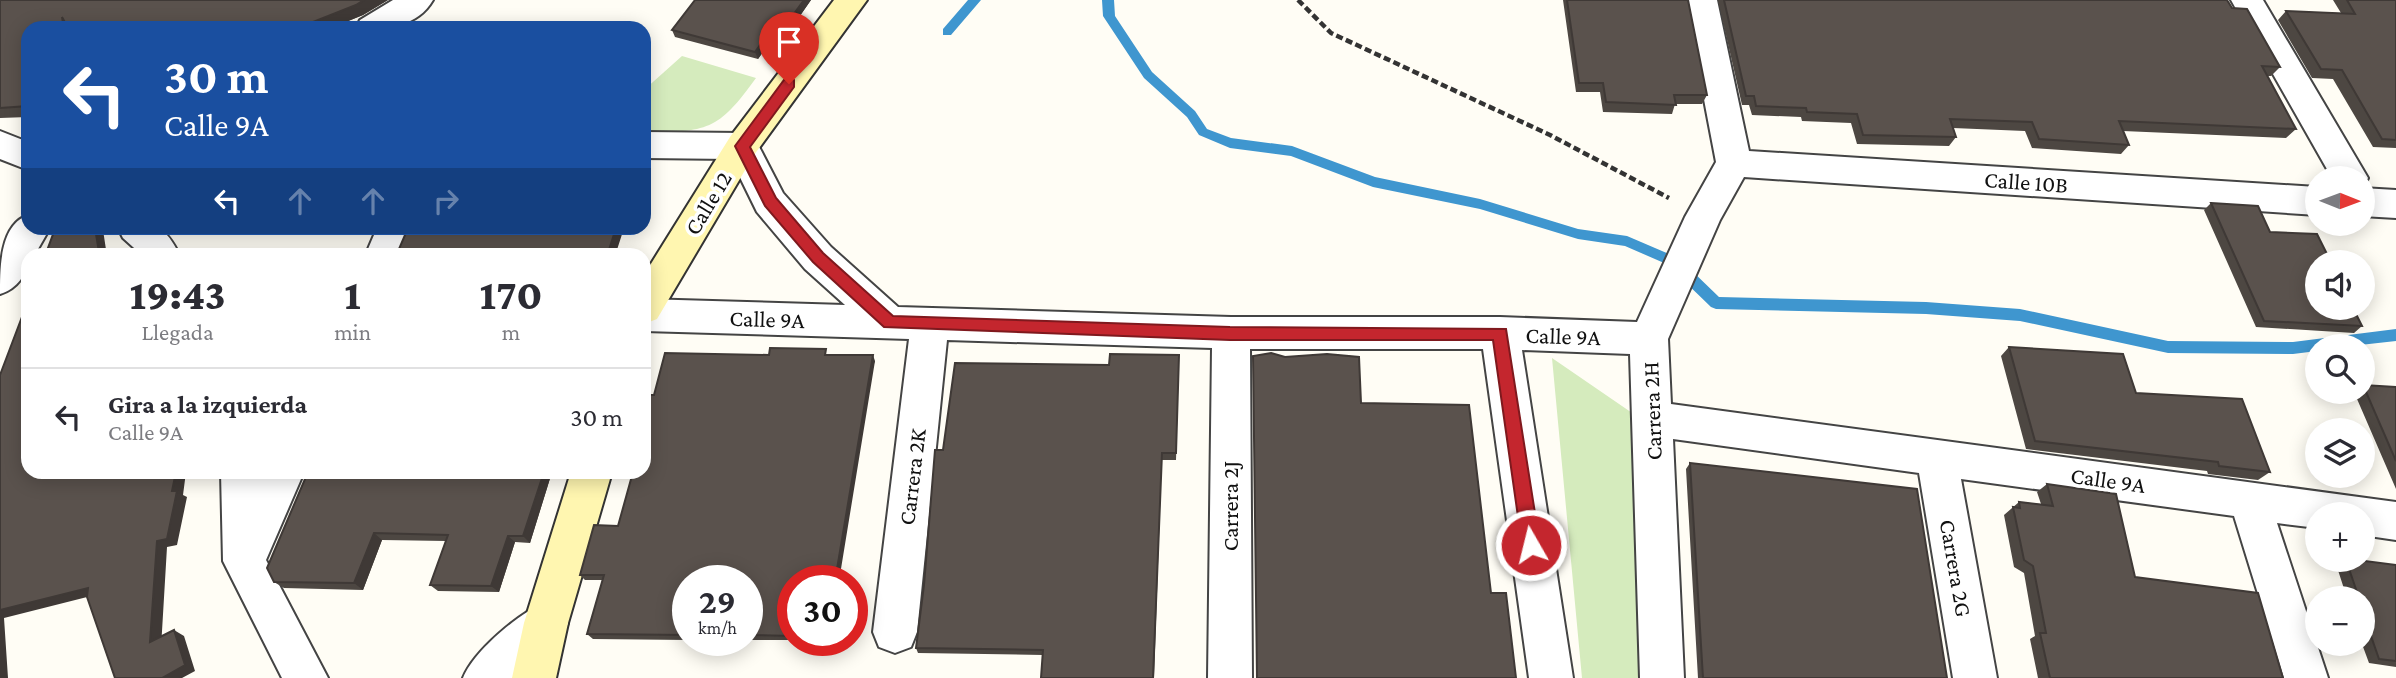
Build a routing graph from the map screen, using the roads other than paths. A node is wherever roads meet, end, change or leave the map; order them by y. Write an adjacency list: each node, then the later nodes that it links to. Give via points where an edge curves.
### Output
1 (417, 0): 5 (street)
2 (851, 0): 8 (main road, Calle 12)
3 (1700, 0): 10 (street)
4 (2247, 0): 11 (street)
5 (383, 21)
6 (0, 144): 9 (street)
7 (651, 145): 8 (street)
8 (743, 146): 17 (main road, Calle 12); 19 (street, via 770,202 818,258)
9 (21, 154)
10 (1734, 163): 12 (street, Calle 10B); 23 (street, Carrera 2H, via 1703,217)
11 (2348, 166)
12 (2305, 200)
13 (28, 235): 16 (street)
14 (145, 235): 15 (street)
15 (158, 248)
16 (0, 279)
17 (651, 297)
18 (651, 315): 19 (street, Calle 9A)
19 (889, 322): 20 (street, Calle 9A)
20 (930, 323): 21 (street, Calle 9A); 35 (street, Carrera 2K)
21 (1230, 333): 22 (street, Calle 9A); 39 (street, Carrera 2J)
22 (1500, 333): 23 (street, Calle 9A); 40 (street)
23 (1649, 339): 24 (street, Carrera 2H)
24 (1653, 419): 25 (street, Calle 9A); 41 (street, Carrera 2H)
25 (1937, 457): 29 (street, Calle 9A); 42 (street, Carrera 2G)
26 (242, 479): 33 (street)
27 (281, 479): 33 (street)
28 (590, 479): 34 (main road)
29 (2249, 499): 30 (street, Calle 9A); 43 (street)
30 (2305, 507)
31 (2375, 518): 32 (street)
32 (2396, 521)
33 (244, 561): 36 (street)
34 (546, 623): 37 (street); 38 (main road)
35 (895, 632)
36 (306, 678)
37 (485, 678)
38 (534, 678)
39 (1230, 678)
40 (1551, 678)
41 (1662, 678)
42 (1975, 678)
43 (2306, 678)

